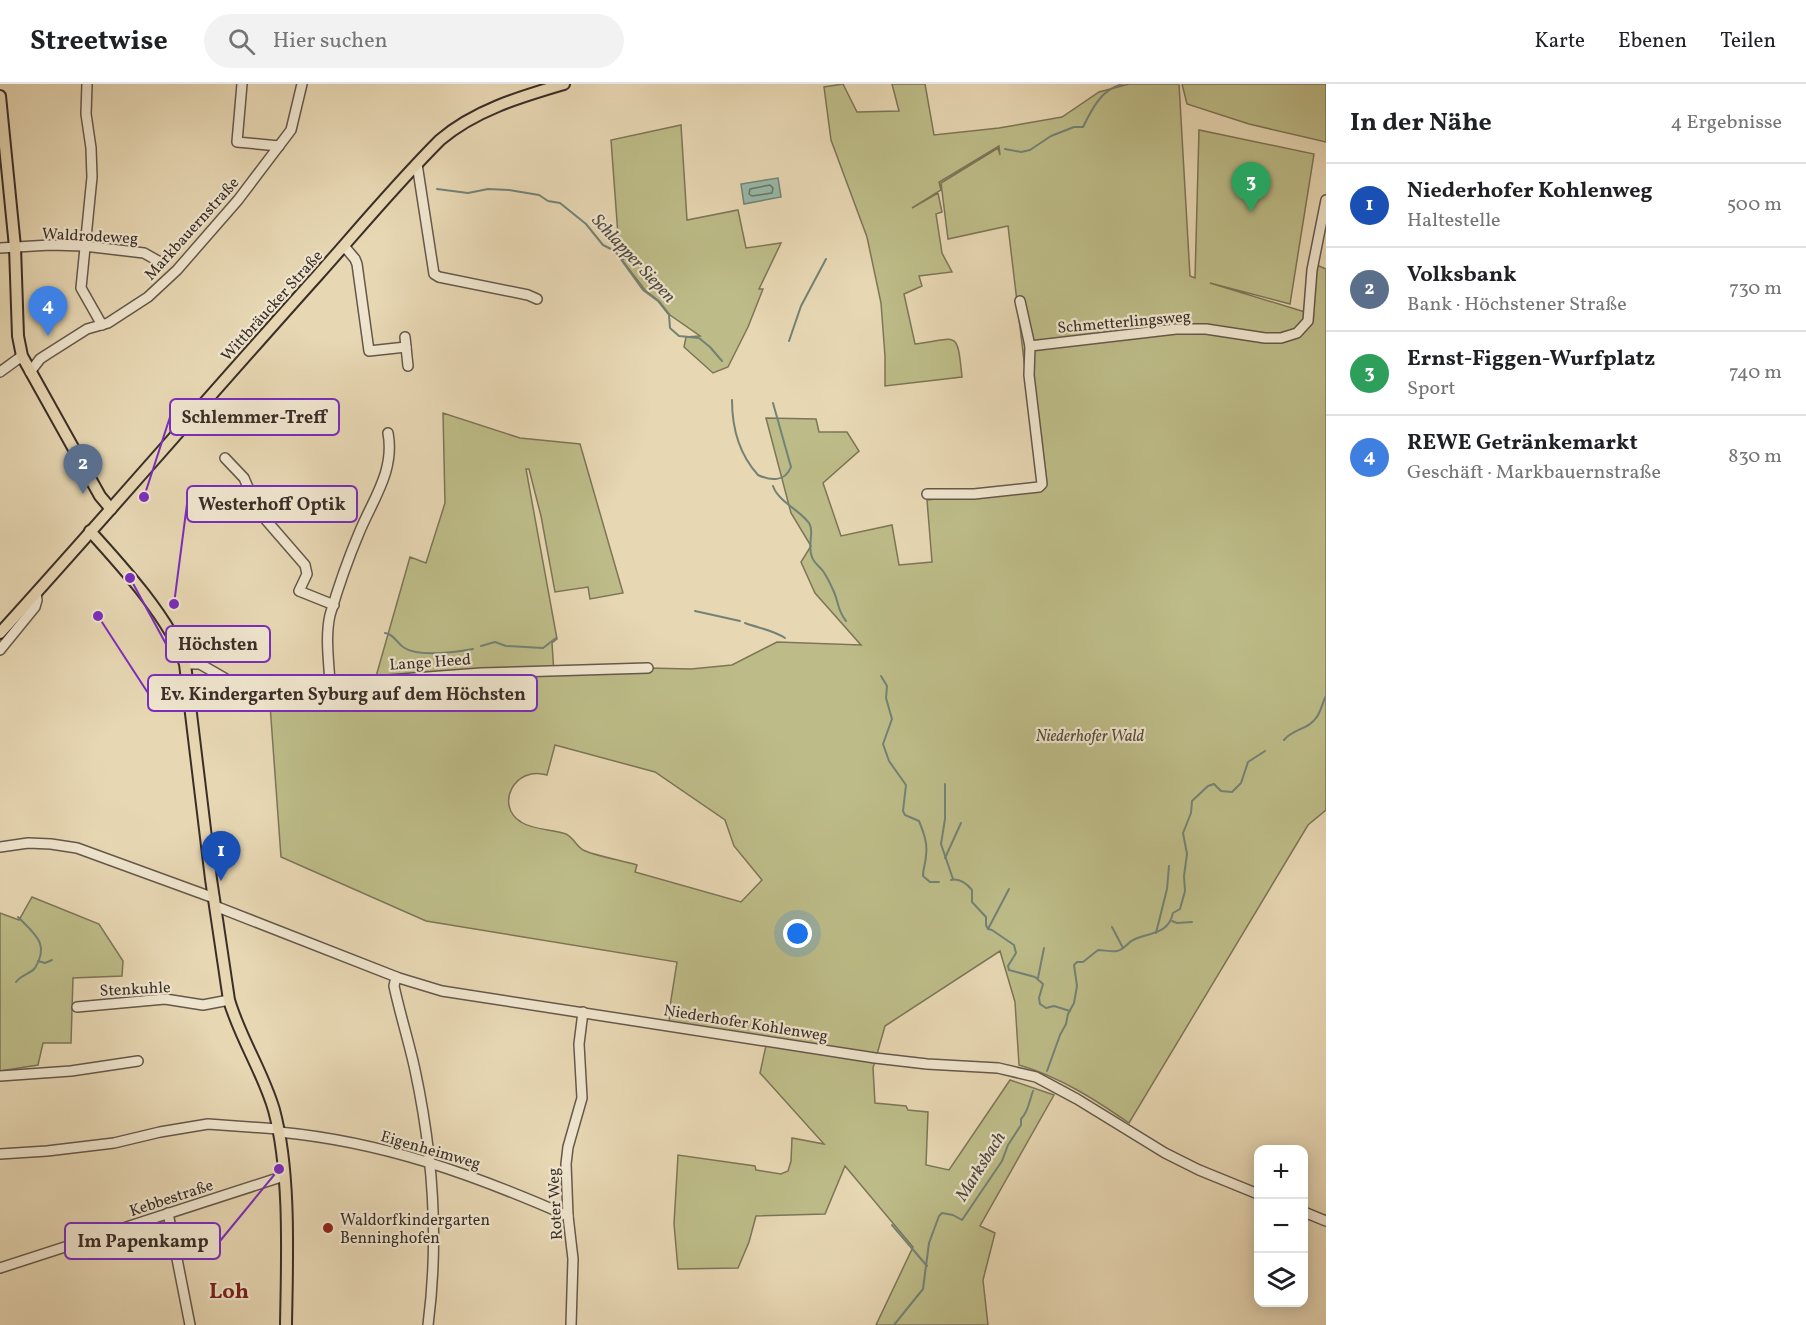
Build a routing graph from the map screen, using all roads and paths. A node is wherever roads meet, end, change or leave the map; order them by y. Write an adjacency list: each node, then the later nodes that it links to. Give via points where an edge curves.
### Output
1 (87, 84): 9 (street, via 92,177)
2 (242, 84): 6 (street, via 237,141)
3 (302, 84): 6 (street, Markbauernstraße, via 291,130)
4 (564, 84): 7 (main road, Wittbräucker Straße, via 477,116 448,133)
5 (0, 96): 11 (main road)
6 (279, 146): 16 (street, Markbauernstraße, via 169,279)
7 (417, 164): 10 (main road, Wittbräucker Straße); 14 (street, via 434,274)
8 (1326, 200): 17 (street, Schmetterlingsweg, via 1310,279 1308,321 1297,333 1265,338 1206,329 1176,329)
9 (84, 246): 11 (street, Waldrodeweg); 13 (street, Waldrodeweg, via 144,253); 16 (street, via 81,288)
10 (344, 246): 19 (street, via 357,264 369,351 406,342); 25 (main road, Wittbräucker Straße)
11 (15, 247): 12 (street, Waldrodeweg); 18 (main road)
12 (0, 248)
13 (160, 262)
14 (537, 299)
15 (1020, 301): 17 (street)
16 (102, 325): 21 (street, Markbauernstraße, via 87,329 40,358)
17 (1030, 346): 24 (street, via 1029,375 1040,487)
18 (22, 356): 20 (street); 21 (main road)
19 (408, 366)
20 (0, 372)
21 (30, 372): 25 (main road)
22 (388, 434): 28 (street, via 387,471 359,533)
23 (225, 458): 28 (street, via 244,478 266,520 305,565 307,574 299,591)
24 (927, 494)
25 (111, 509): 26 (main road, Wittbräucker Straße)
26 (90, 531): 27 (main road, Wittbräucker Straße); 31 (main road, via 164,622)
27 (36, 593): 29 (main road, Wittbräucker Straße); 30 (street, Wittbräucker Straße, via 35,607)
28 (334, 605): 33 (street, via 328,642)
29 (0, 633)
30 (0, 650)
31 (185, 664): 33 (street, Lange Heed, via 200,664 248,688); 35 (main road)
32 (648, 668): 33 (street, Lange Heed, via 481,673)
33 (330, 684)
34 (0, 848): 35 (street, Niederhofer Kohlenweg, via 28,843 77,848)
35 (215, 902): 36 (street, Niederhofer Kohlenweg); 37 (main road)
36 (396, 976): 39 (street, Niederhofer Kohlenweg, via 442,991); 44 (street, via 394,986 415,1071)
37 (229, 1000): 38 (street, Stenkuhle, via 203,1005 165,999); 42 (main road, via 268,1092)
38 (77, 1007)
39 (583, 1012): 46 (street, Niederhofer Kohlenweg, via 875,1058 1024,1073 1060,1088 1165,1153); 49 (street, Roter Weg, via 579,1044 582,1098 566,1164)
40 (138, 1061): 41 (street)
41 (0, 1076)
42 (278, 1130): 43 (street, Eigenheimweg, via 201,1124 114,1143); 44 (street, Eigenheimweg); 45 (main road)
43 (0, 1154)
44 (429, 1161): 49 (street, Eigenheimweg); 54 (street, via 434,1283)
45 (284, 1176): 47 (street, Kebbestraße); 53 (main road)
46 (1254, 1192)
47 (168, 1213): 51 (street, Kebbestraße); 52 (street)
48 (1308, 1214): 50 (street)
49 (568, 1216): 55 (street, Roter Weg, via 573,1259)
50 (1326, 1221)
51 (0, 1268)
52 (190, 1325)
53 (286, 1325)
54 (428, 1325)
55 (572, 1325)

